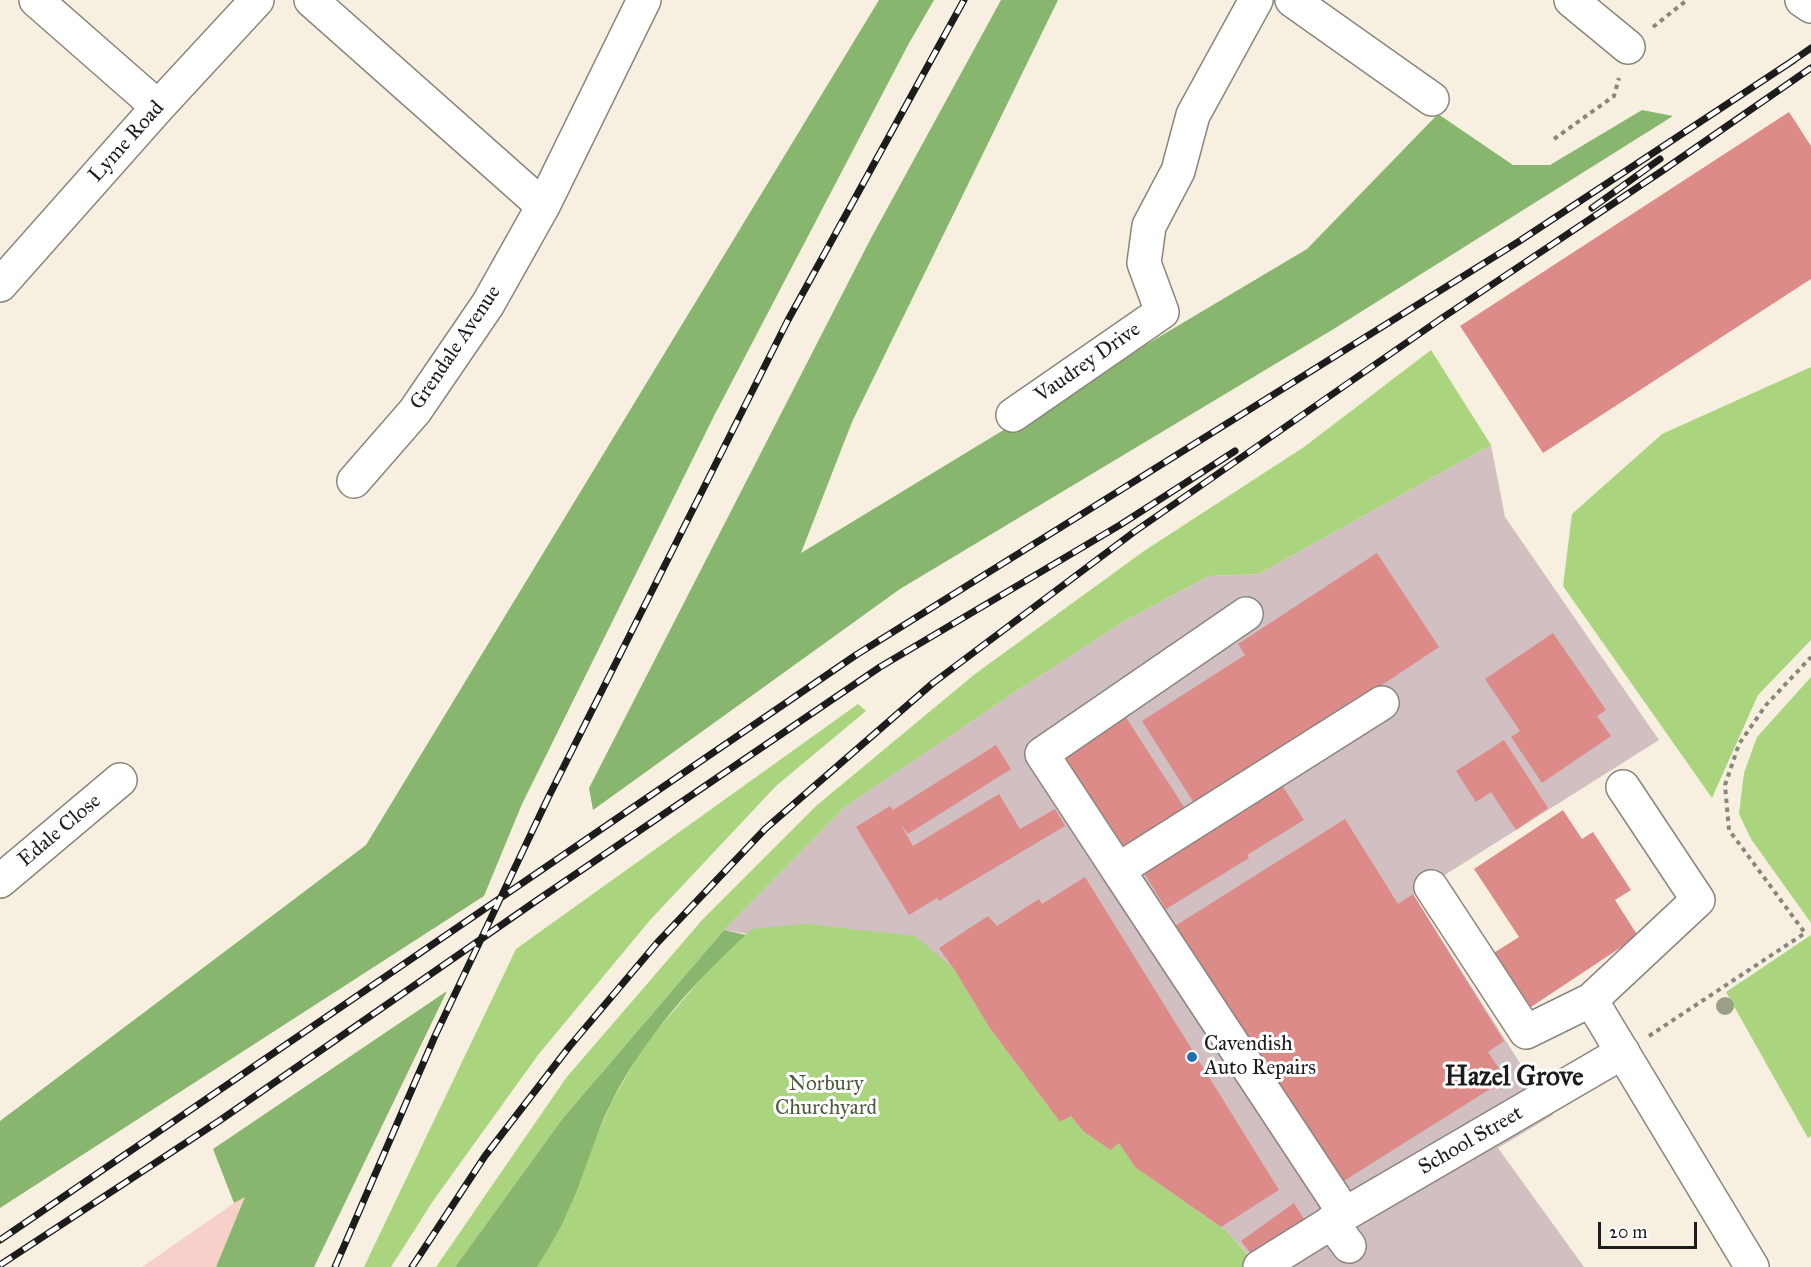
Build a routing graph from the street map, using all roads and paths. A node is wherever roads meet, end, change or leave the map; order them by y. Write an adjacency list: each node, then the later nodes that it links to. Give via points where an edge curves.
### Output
1 (36, 0): 14 (street)
2 (257, 0): 14 (street, Lyme Road)
3 (311, 0): 16 (street)
4 (644, 0): 16 (street, Grendale Avenue)
5 (1256, 0): 18 (street, Vaudrey Drive, via 1192,115 1178,171 1149,226 1144,263 1173,306)
6 (1292, 0): 13 (street)
7 (1571, 0): 12 (street)
8 (1687, 0): 11 (path)
9 (1802, 0): 10 (street)
10 (1811, 6)
11 (1673, 11)
12 (1628, 47): 15 (path, via 1614,96)
13 (1432, 99)
14 (158, 107): 17 (street, Lyme Road)
15 (1554, 139)
16 (543, 206): 19 (street, Grendale Avenue, via 488,304 415,411)
17 (0, 285)
18 (1013, 415)
19 (354, 481)
20 (1246, 614): 25 (street, via 1042,754)
21 (1811, 657): 29 (path, via 1766,705 1739,744 1725,785 1729,830 1805,933)
22 (1382, 703): 25 (street)
23 (120, 780): 26 (street, Edale Close)
24 (1623, 787): 28 (street, via 1698,900)
25 (1118, 870): 30 (street)
26 (0, 881)
27 (1431, 887): 28 (street, via 1526,1032)
28 (1591, 1000): 29 (street)
29 (1623, 1052): 30 (street, School Street, via 1528,1109 1481,1146); 32 (street)
30 (1342, 1227): 31 (street, School Street)
31 (1260, 1267)
32 (1752, 1267)

